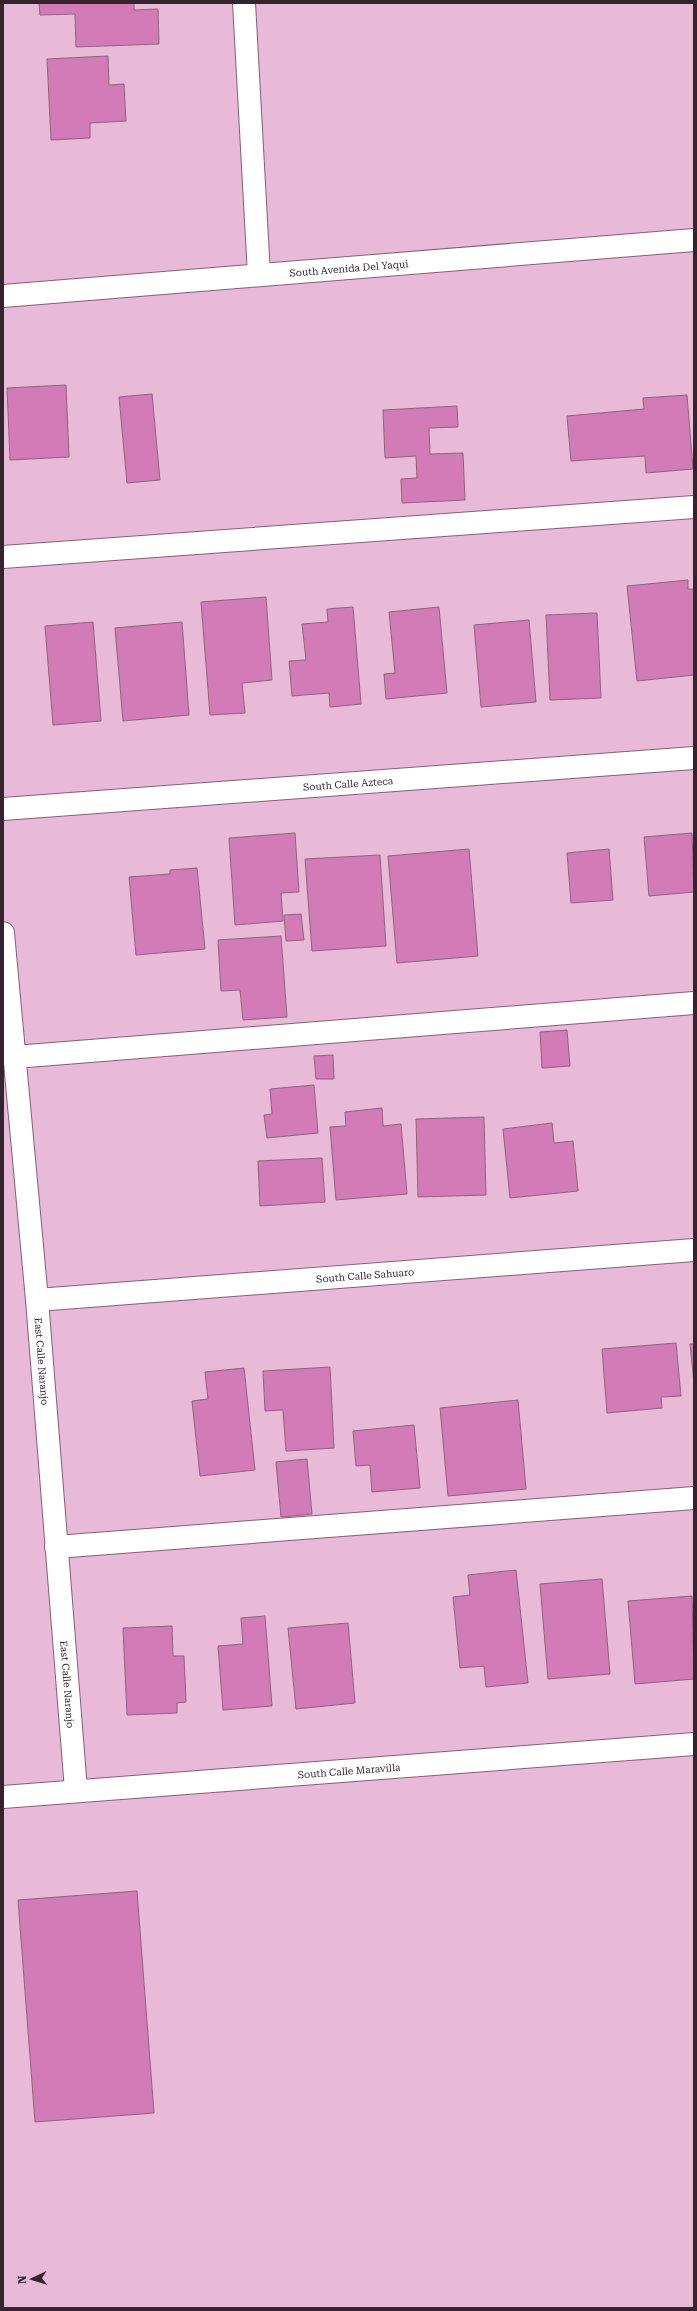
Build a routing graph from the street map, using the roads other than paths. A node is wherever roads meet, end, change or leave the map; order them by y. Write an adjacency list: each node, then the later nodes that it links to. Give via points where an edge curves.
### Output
1 (244, 3): 3 (street)
2 (694, 240): 3 (street, South Avenida Del Yaqui)
3 (259, 275): 4 (street, South Avenida Del Yaqui)
4 (3, 296)
5 (694, 507): 6 (street)
6 (3, 557)
7 (694, 758): 8 (street, South Calle Azteca)
8 (3, 809)
9 (3, 933): 11 (street, East Calle Naranjo)
10 (694, 1003): 11 (street)
11 (15, 1057): 13 (street, East Calle Naranjo)
12 (694, 1250): 13 (street, South Calle Sahuaro)
13 (37, 1300): 15 (street, East Calle Naranjo)
14 (694, 1498): 15 (street)
15 (56, 1547): 17 (street, East Calle Naranjo)
16 (694, 1744): 17 (street, South Calle Maravilla)
17 (76, 1790): 18 (street, South Calle Maravilla)
18 (3, 1797)

